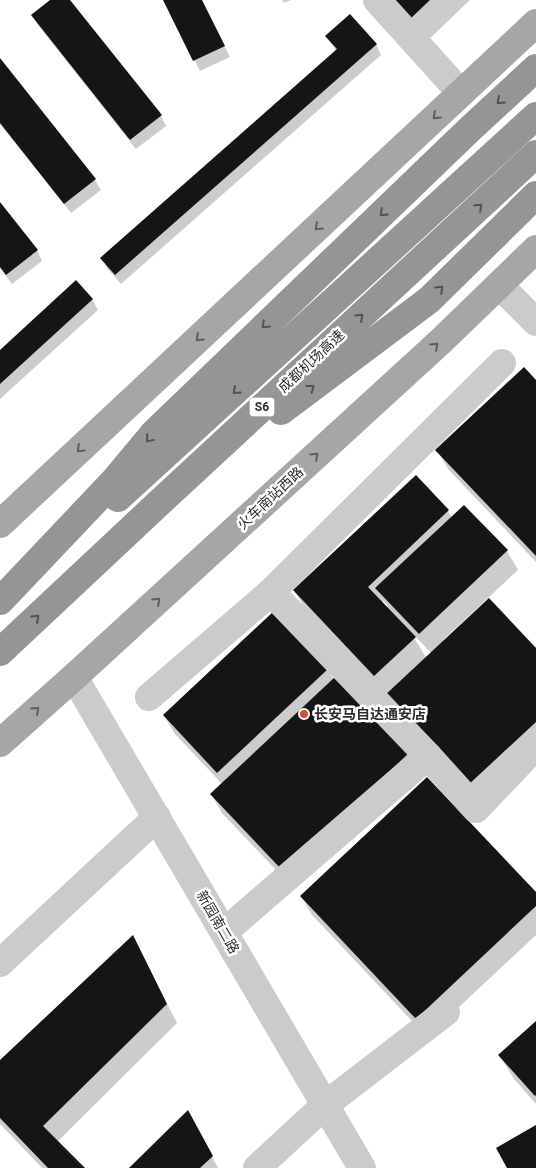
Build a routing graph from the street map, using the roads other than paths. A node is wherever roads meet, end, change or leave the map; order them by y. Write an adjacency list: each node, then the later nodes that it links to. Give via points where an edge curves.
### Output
1 (377, 0): 4 (street)
2 (536, 24): 4 (main road)
3 (536, 68): 15 (highway, one-way to 15, via 154,433 114,481)
4 (461, 93): 13 (main road, one-way to 13)
5 (536, 116): 16 (highway, 成都机场高速 / S6, one-way to 16)
6 (536, 154): 12 (highway, 成都机场高速 / S6, one-way to 6)
7 (536, 195): 12 (highway, one-way to 7, via 429,300)
8 (536, 249): 9 (main road, 火车南站西路)
9 (499, 285): 10 (street); 18 (main road, 火车南站西路, one-way to 9)
10 (536, 322)
11 (502, 363): 14 (street)
12 (160, 502): 17 (highway, 成都机场高速 / S6, one-way to 12)
13 (0, 524)
14 (271, 592): 19 (street); 22 (street)
15 (0, 601)
16 (0, 606)
17 (0, 652)
18 (74, 677): 20 (main road, 火车南站西路, one-way to 18); 23 (street, 新园南二路)
19 (149, 697)
20 (0, 743)
21 (536, 746): 22 (street, via 476,809)
22 (428, 756): 24 (street)
23 (157, 817): 24 (street, 新园南二路); 25 (street)
24 (224, 932): 27 (street, 新园南二路)
25 (0, 963)
26 (446, 1012): 27 (street)
27 (325, 1105): 28 (street); 29 (street, 新园南二路)
28 (257, 1168)
29 (362, 1168)

